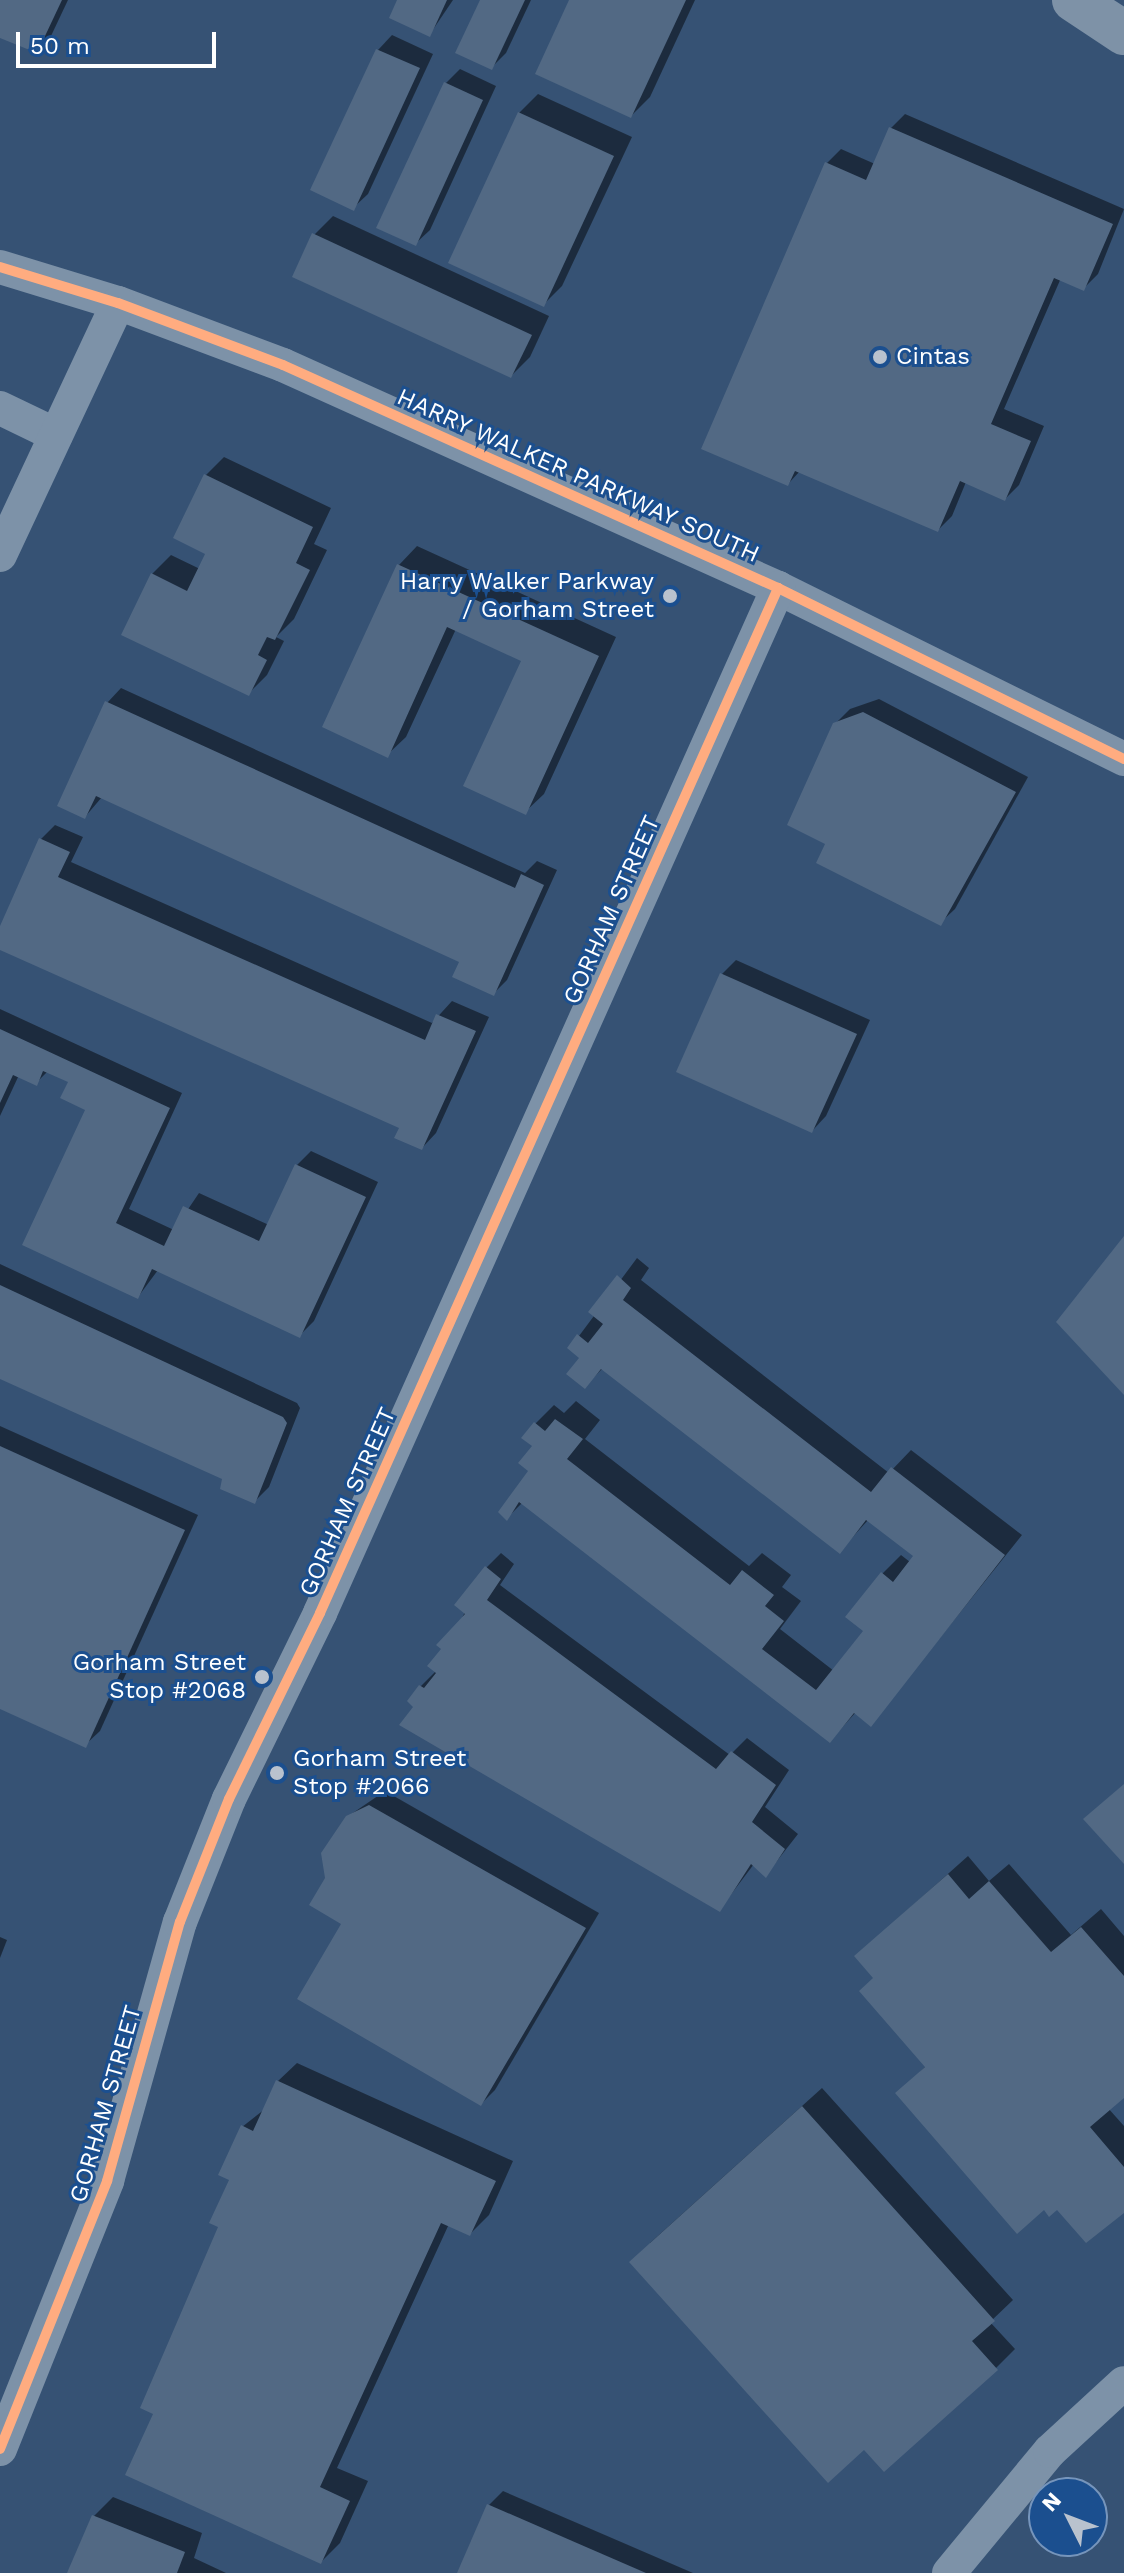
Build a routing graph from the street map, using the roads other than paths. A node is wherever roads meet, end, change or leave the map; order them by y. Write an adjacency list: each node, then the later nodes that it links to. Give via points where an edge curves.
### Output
1 (1074, 0): 2 (highway)
2 (1124, 33)
3 (0, 267): 4 (street, HARRY WALKER PARKWAY SOUTH)
4 (118, 303): 6 (street); 9 (street, HARRY WALKER PARKWAY SOUTH, via 283,365)
5 (0, 408): 6 (street)
6 (56, 435): 7 (street)
7 (14, 488): 8 (street)
8 (0, 555)
9 (778, 588): 10 (street, HARRY WALKER PARKWAY SOUTH); 12 (street, GORHAM STREET, via 320,1613 229,1799 180,1922 107,2181)
10 (1124, 759)
11 (1124, 2383): 13 (street, via 1050,2451)
12 (0, 2449)
13 (949, 2573)

